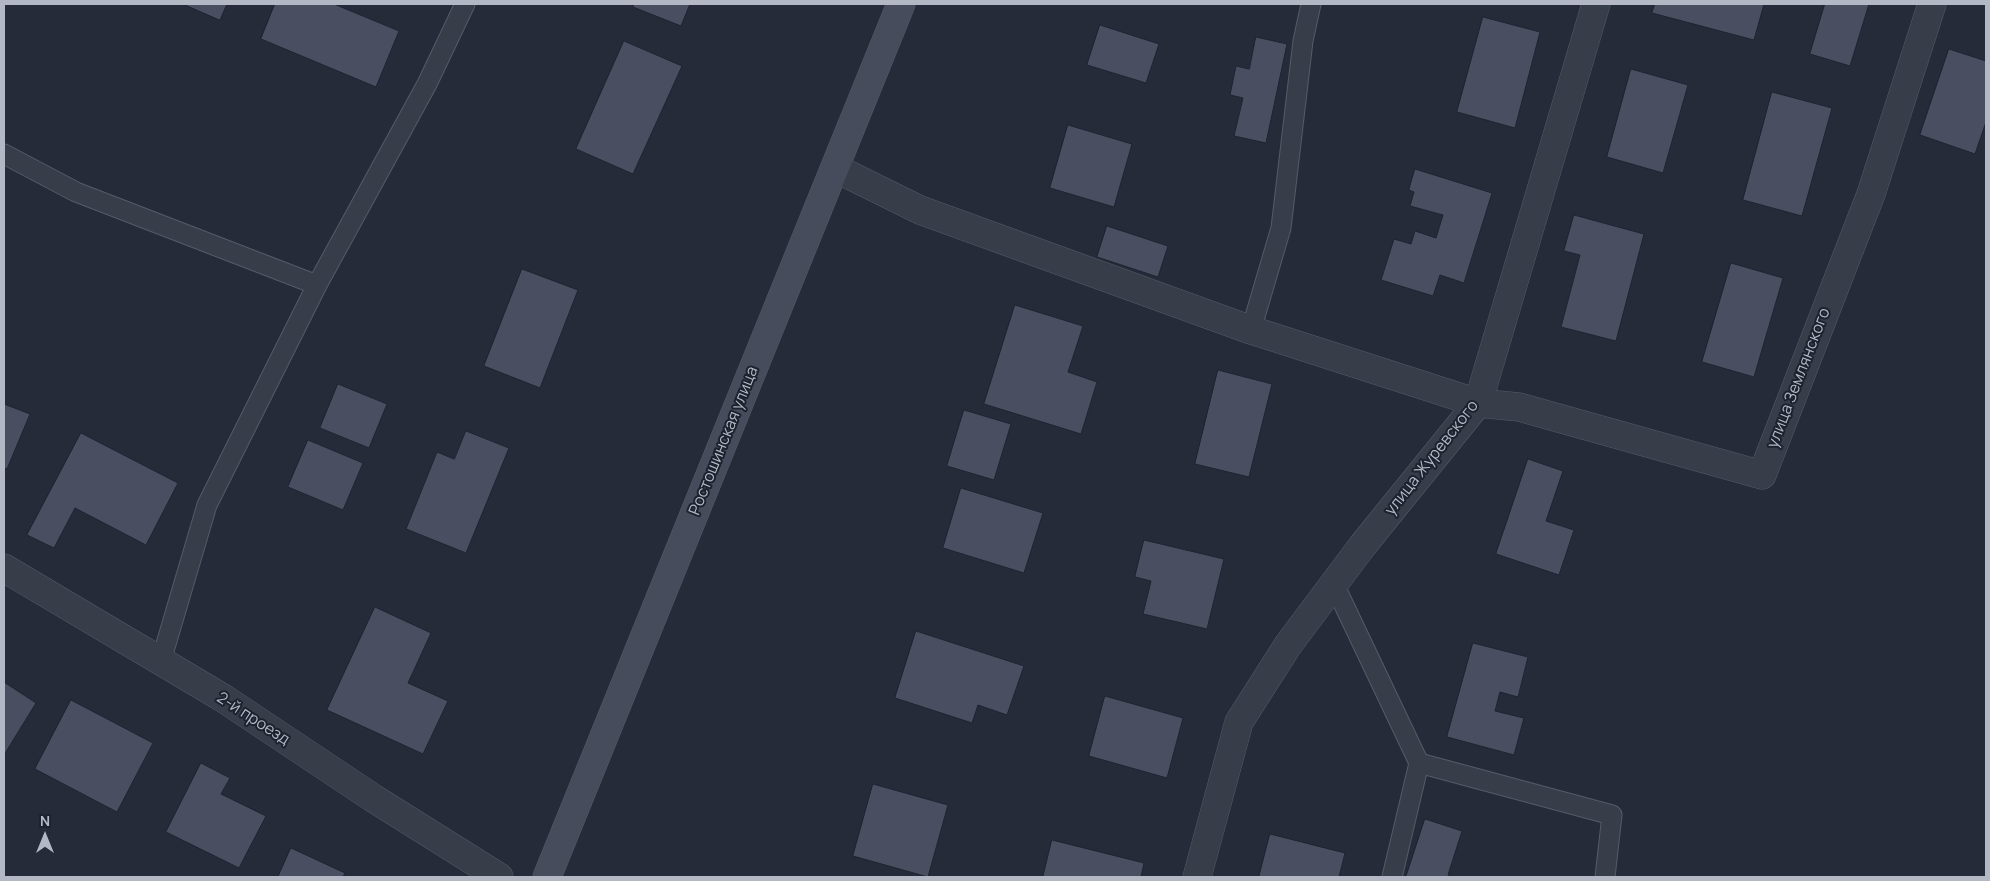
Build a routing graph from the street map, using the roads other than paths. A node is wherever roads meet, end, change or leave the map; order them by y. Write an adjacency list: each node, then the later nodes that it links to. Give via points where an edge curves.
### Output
1 (465, 4): 8 (lane, via 427,84)
2 (901, 4): 7 (main road, Ростошинская улица)
3 (1311, 4): 9 (lane, via 1303,41 1281,228)
4 (1596, 4): 10 (street, улица Журевского)
5 (1932, 4): 10 (street, улица Землянского, via 1871,194 1762,475 1519,407)
6 (4, 154): 8 (lane, via 76,192)
7 (835, 168): 9 (street, via 920,210); 16 (main road, Ростошинская улица)
8 (318, 285): 13 (lane, via 207,506)
9 (1250, 330): 10 (street)
10 (1478, 403): 12 (street, улица Журевского)
11 (4, 568): 13 (street, 2-й проезд)
12 (1334, 584): 14 (lane); 17 (street, улица Журевского, via 1288,645 1239,722)
13 (161, 661): 15 (street, 2-й проезд)
14 (1419, 763): 18 (lane); 19 (lane, via 1612,815)
15 (499, 877)
16 (546, 877)
17 (1197, 877)
18 (1392, 877)
19 (1605, 877)

